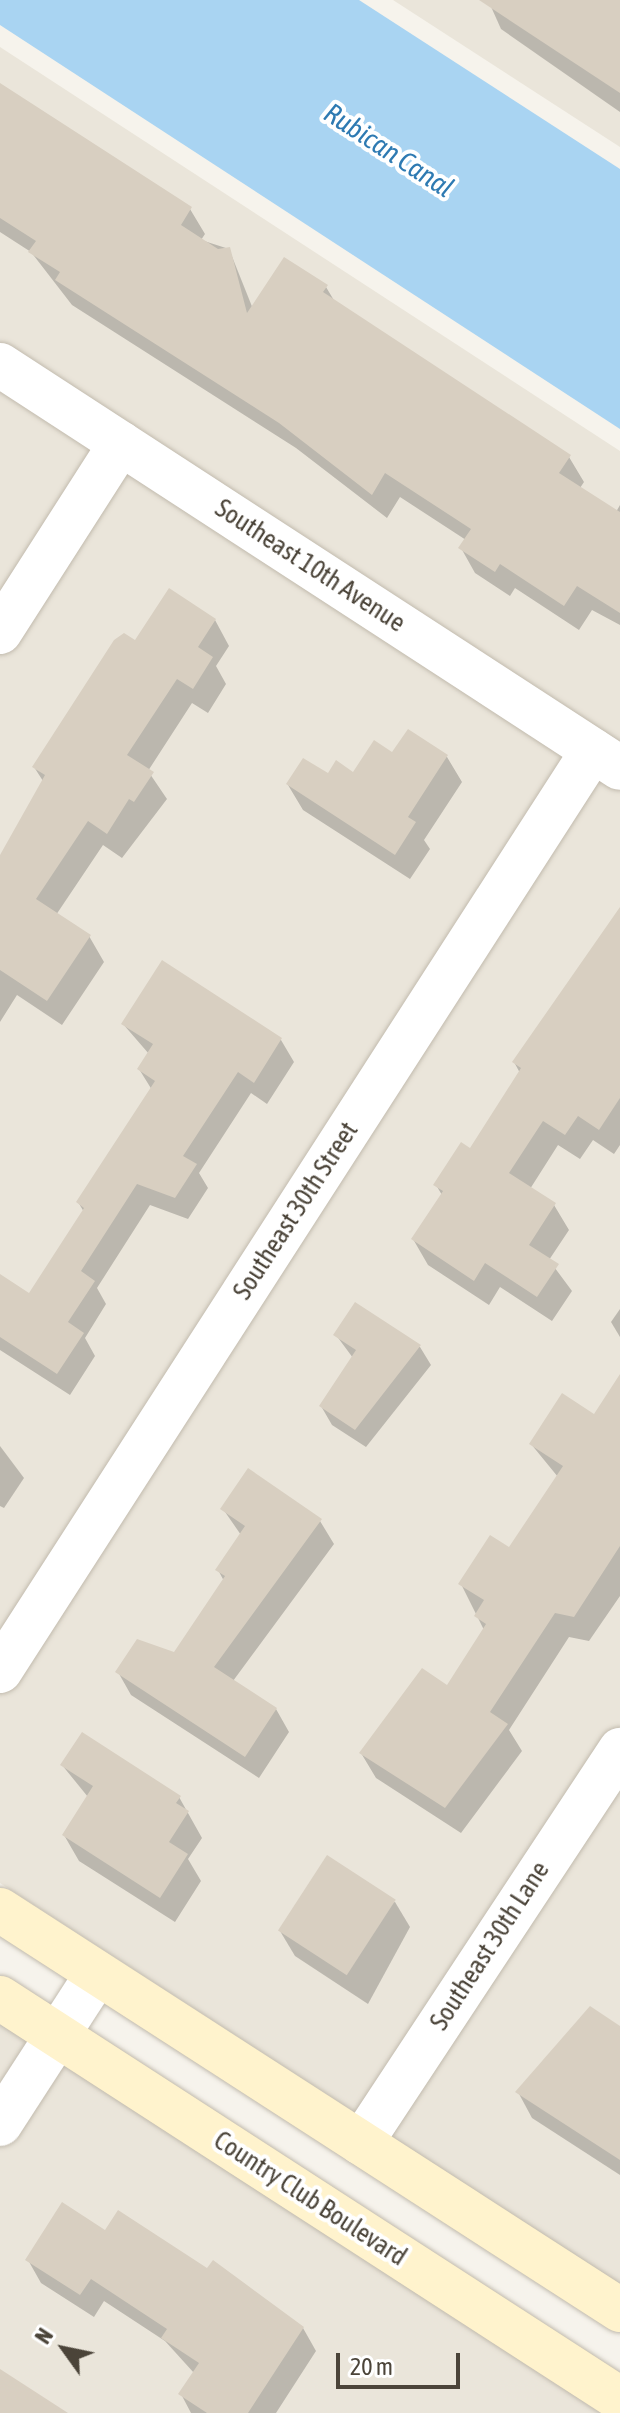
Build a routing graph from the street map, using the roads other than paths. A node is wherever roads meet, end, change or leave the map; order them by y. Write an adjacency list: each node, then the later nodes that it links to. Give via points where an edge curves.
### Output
1 (0, 365): 2 (street, Southeast 10th Avenue)
2 (121, 443): 3 (street); 4 (street, Southeast 10th Avenue)
3 (0, 632)
4 (606, 759): 5 (street, Southeast 30th Street)
5 (0, 1671)
6 (620, 1750): 12 (street, Southeast 30th Lane)
7 (0, 1910): 8 (main road)
8 (97, 1974): 10 (street); 12 (main road)
9 (0, 1998): 10 (main road, Country Club Boulevard)
10 (58, 2035): 11 (street); 14 (main road, Country Club Boulevard)
11 (0, 2124)
12 (361, 2143): 13 (main road)
13 (620, 2310)
14 (620, 2399)

